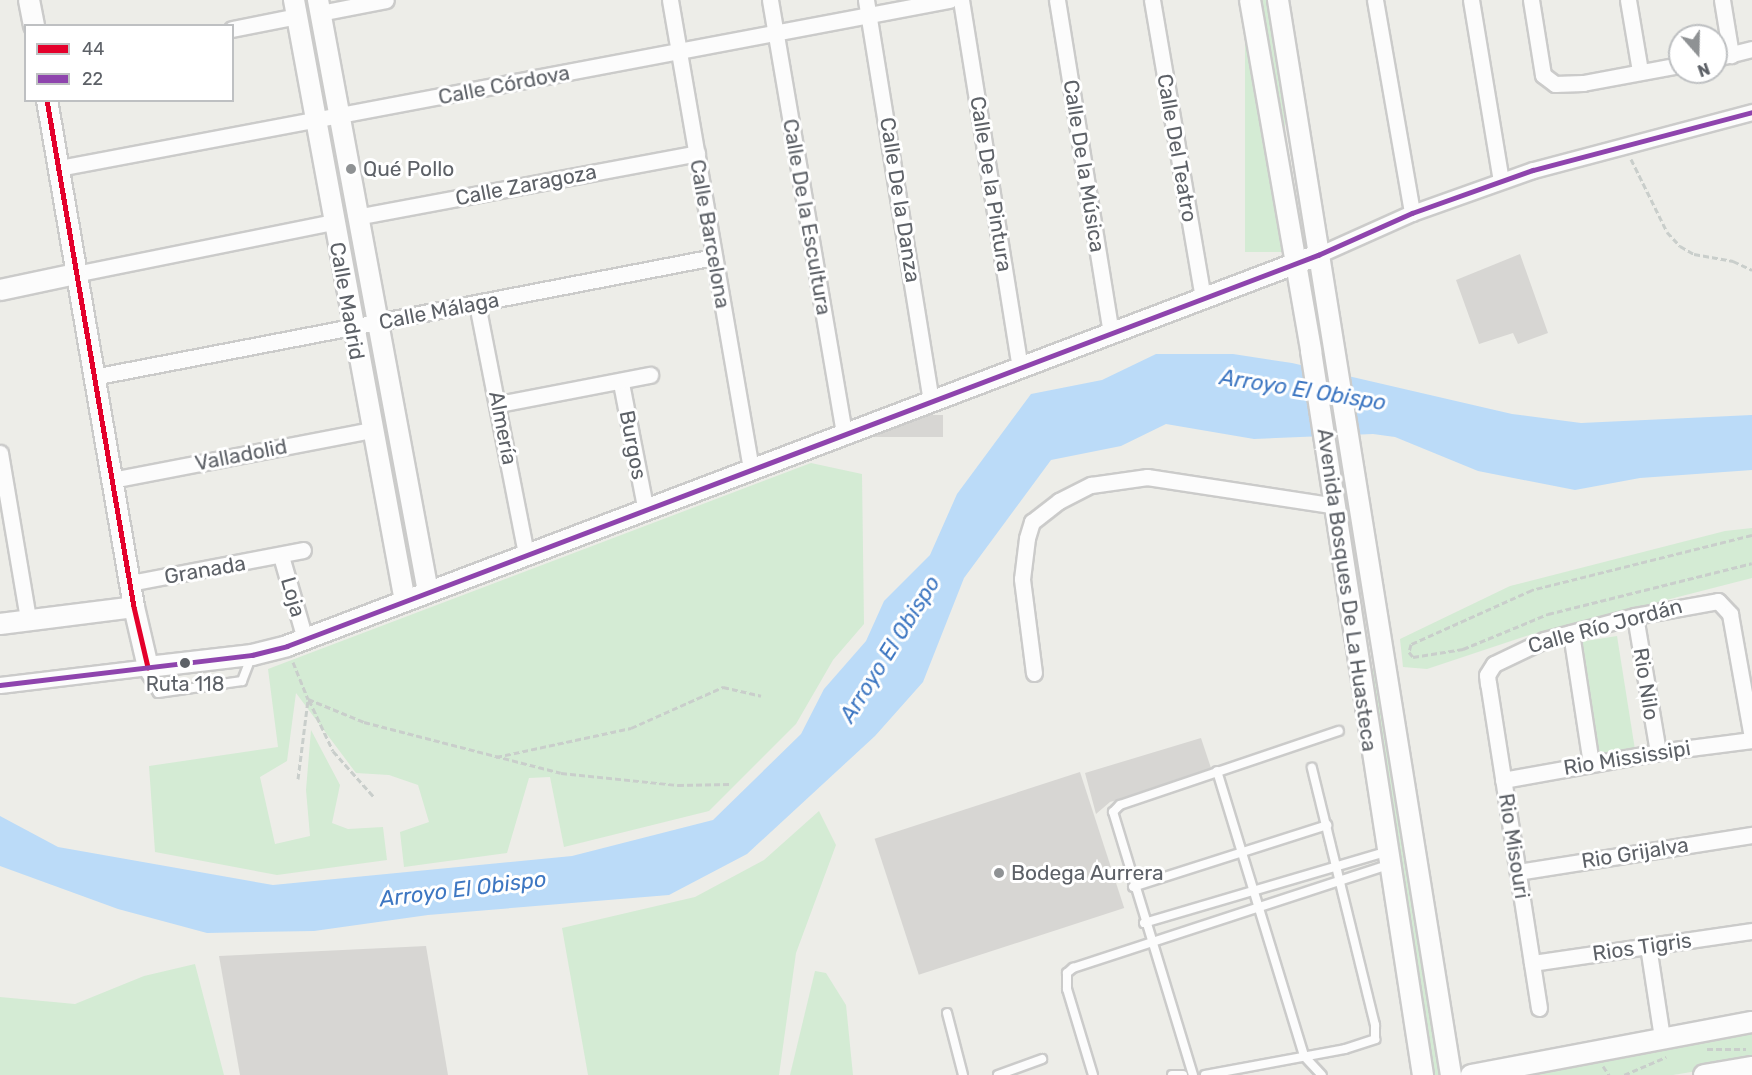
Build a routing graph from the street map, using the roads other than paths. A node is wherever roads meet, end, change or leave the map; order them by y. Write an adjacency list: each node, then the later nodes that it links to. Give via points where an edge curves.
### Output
1 (29, 0): 19 (street)
2 (386, 0): 16 (street)
3 (670, 0): 24 (street, Calle Barcelona)
4 (770, 0): 22 (street, Calle De la Escultura)
5 (949, 0): 17 (street, Calle Córdova)
6 (961, 0): 48 (street, Calle De la Pintura)
7 (1057, 0): 47 (street, Calle De la Música)
8 (1152, 0): 43 (street, Calle Del Teatro)
9 (1250, 0): 40 (street, Avenida Bosques De La Huasteca)
10 (1278, 0): 38 (street, Avenida Bosques De La Huasteca)
11 (1376, 0): 35 (street)
12 (1471, 0): 34 (street)
13 (1531, 0): 27 (street, via 1541,66 1548,81 1565,86)
14 (1628, 0): 27 (street)
15 (1722, 0): 20 (street)
16 (319, 7): 30 (street, Calle Madrid)
17 (867, 7): 22 (street, Calle Córdova); 52 (street, Calle De la Danza, via 903,209)
18 (295, 8): 21 (street); 31 (street, Calle Madrid)
19 (34, 24)
20 (1722, 24)
21 (234, 27)
22 (776, 32): 24 (street, Calle Córdova); 55 (street, Calle De la Escultura)
23 (1752, 49): 25 (street)
24 (679, 52): 30 (street, Calle Córdova); 32 (street, Calle Barcelona)
25 (1728, 56)
26 (1668, 67): 27 (street)
27 (1640, 71)
28 (47, 102): 33 (street)
29 (1752, 112): 34 (street, via 1623,144)
30 (341, 116): 31 (street, Calle Córdova); 36 (street, Calle Madrid)
31 (315, 121): 33 (street, Calle Córdova); 37 (street, Calle Madrid)
32 (697, 153): 36 (street, Calle Zaragoza); 39 (street, Calle Barcelona)
33 (59, 168): 41 (street)
34 (1501, 181): 35 (street)
35 (1412, 213): 38 (street)
36 (356, 217): 45 (street, Calle Madrid)
37 (332, 222): 41 (street); 46 (street, Calle Madrid)
38 (1318, 255): 40 (street); 61 (street, Avenida Bosques De La Huasteca)
39 (714, 257): 44 (street, Calle Málaga); 57 (street, Calle Barcelona)
40 (1294, 263): 43 (street); 59 (street, Avenida Bosques De La Huasteca)
41 (75, 274): 42 (street); 49 (street)
42 (0, 290)
43 (1203, 297): 47 (street)
44 (477, 304): 45 (street, Calle Málaga); 53 (street, Almería)
45 (376, 323): 46 (street, Calle Málaga); 66 (street, Calle Madrid)
46 (352, 327): 49 (street, Calle Málaga); 54 (street, Calle Madrid)
47 (1111, 332): 48 (street)
48 (1020, 367): 52 (street)
49 (93, 377): 58 (street)
50 (646, 377): 51 (street)
51 (621, 383): 53 (street); 60 (street, Burgos)
52 (931, 400): 55 (street)
53 (499, 404): 63 (street, Almería)
54 (371, 430): 58 (street, Valladolid); 67 (street, Calle Madrid)
55 (844, 435): 57 (street)
56 (0, 453): 70 (street)
57 (751, 468): 60 (street)
58 (112, 480): 65 (street)
59 (1336, 505): 61 (street); 77 (street, via 1147,477 1090,484 1059,501 1032,522 1027,538 1022,579); 91 (street, Avenida Bosques De La Huasteca)
60 (645, 507): 63 (street)
61 (1360, 517): 88 (street, Avenida Bosques De La Huasteca)
62 (303, 550): 64 (street, Granada)
63 (526, 553): 66 (street)
64 (281, 556): 65 (street, Granada); 74 (street, Loja)
65 (130, 583): 68 (street)
66 (428, 592): 67 (street)
67 (405, 601): 74 (street)
68 (134, 607): 70 (street); 76 (street)
69 (1635, 616): 71 (street, Calle Río Jordán, via 1711,600 1725,603); 73 (street, Calle Río Jordán); 82 (street, Rio Nilo)
70 (28, 619): 72 (street)
71 (1731, 619): 81 (street, Rio Mississipi)
72 (0, 624)
73 (1571, 633): 78 (street, Calle Río Jordán, via 1499,659 1488,671); 83 (street)
74 (305, 639): 75 (street)
75 (252, 656): 76 (street); 76 (lane, via 242,681 159,693)
76 (145, 667): 79 (street)
77 (1034, 673)
78 (1488, 684): 86 (street, Rio Misouri)
79 (0, 685)
80 (1339, 731): 85 (lane)
81 (1752, 739): 82 (street, Rio Mississipi)
82 (1658, 752): 83 (street, Rio Mississipi)
83 (1591, 763): 86 (street, Rio Mississipi)
84 (1312, 768): 87 (lane)
85 (1216, 771): 90 (lane); 95 (lane, via 1115,809 1114,823)
86 (1503, 780): 93 (street, Rio Misouri)
87 (1327, 825): 90 (lane); 92 (lane)
88 (1414, 834): 91 (street); 105 (street, Avenida Bosques De La Huasteca)
89 (1752, 835): 93 (street, Rio Grijalva)
90 (1243, 852): 95 (lane); 96 (lane)
91 (1387, 852): 92 (lane); 94 (lane); 106 (street, Avenida Bosques De La Huasteca)
92 (1338, 867): 94 (lane); 96 (lane)
93 (1518, 872): 102 (street, Rio Misouri)
94 (1341, 881): 97 (lane); 109 (lane, via 1376,1033 1367,1044)
95 (1133, 887): 98 (lane)
96 (1254, 890): 97 (lane); 98 (lane)
97 (1258, 906): 100 (lane); 109 (lane)
98 (1144, 923): 100 (lane)
99 (1752, 931): 101 (street, Rios Tigris)
100 (1150, 941): 114 (lane, via 1080,964 1067,973 1067,989); 117 (lane)
101 (1648, 946): 102 (street, Rios Tigris); 108 (street)
102 (1532, 963): 103 (street, Rio Misouri)
103 (1539, 1008)
104 (947, 1013): 112 (lane)
105 (1442, 1015): 106 (street); 121 (street, Avenida Bosques De La Huasteca)
106 (1414, 1020): 120 (street, Avenida Bosques De La Huasteca)
107 (1752, 1022): 108 (street)
108 (1662, 1037): 122 (street)
109 (1304, 1056): 118 (lane); 119 (lane)
110 (1042, 1059): 113 (lane)
111 (1752, 1067): 123 (street)
112 (963, 1075)
113 (998, 1075)
114 (1093, 1075)
115 (1172, 1075): 116 (lane)
116 (1183, 1075)
117 (1193, 1075)
118 (1205, 1075)
119 (1322, 1075)
120 (1423, 1075)
121 (1451, 1075)
122 (1471, 1075)
123 (1704, 1075)

